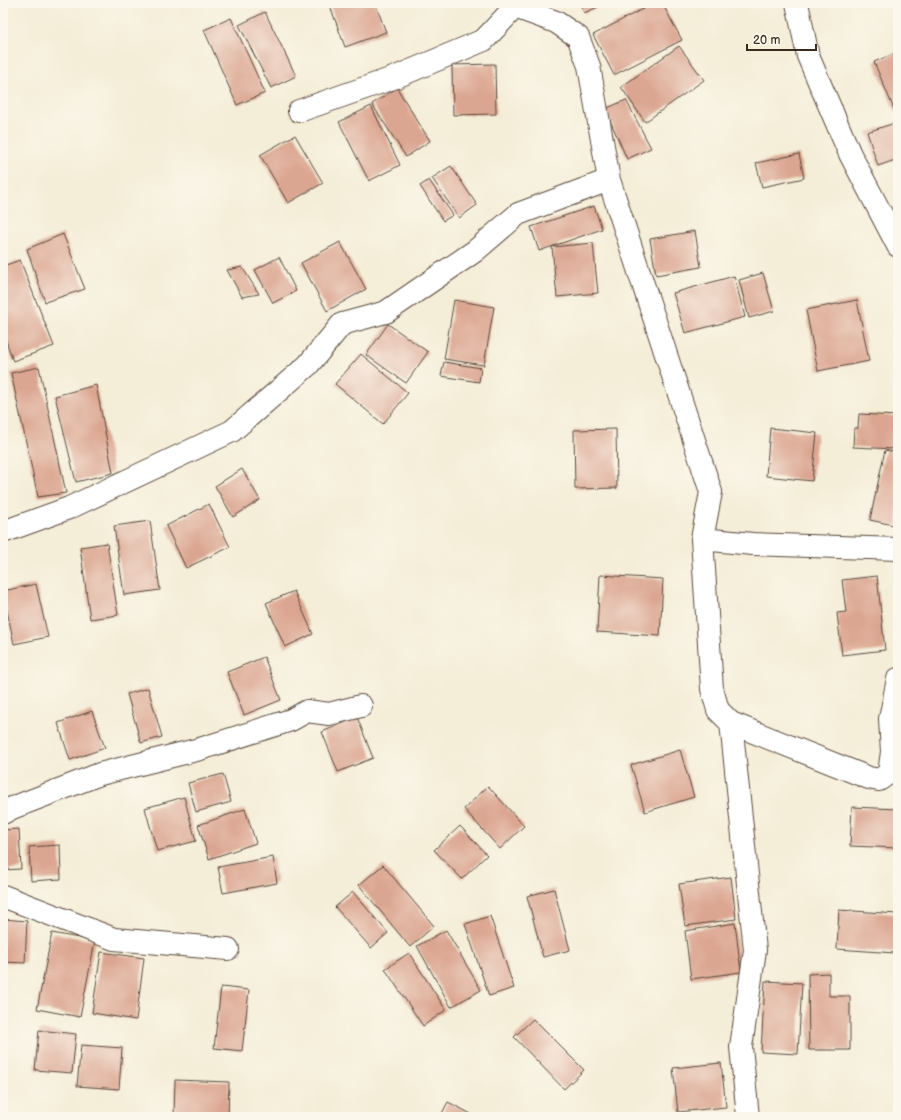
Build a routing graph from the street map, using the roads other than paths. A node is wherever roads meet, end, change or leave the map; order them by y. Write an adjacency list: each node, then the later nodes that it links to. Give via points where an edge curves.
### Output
1 (797, 3): 5 (street, via 808,56 850,154)
2 (514, 5): 3 (street, via 484,40 396,76); 4 (street, via 556,22 578,37 589,66)
3 (299, 111)
4 (609, 180): 6 (street, via 518,214 475,250 386,312 342,324 308,365 232,431 69,508); 7 (street, via 712,492)
5 (898, 246)
6 (3, 532)
7 (702, 539): 8 (street, via 753,544); 11 (street, via 712,689 718,710)
8 (898, 549)
9 (898, 679): 12 (street, via 890,719)
10 (361, 706): 13 (street, via 328,714 308,711 291,720 200,749 100,774)
11 (731, 723): 12 (street, via 869,778 879,780 889,774); 16 (street, via 755,950 740,1048)
12 (895, 756)
13 (3, 813)
14 (3, 896): 15 (street, via 114,939)
15 (228, 949)
16 (748, 1117)

